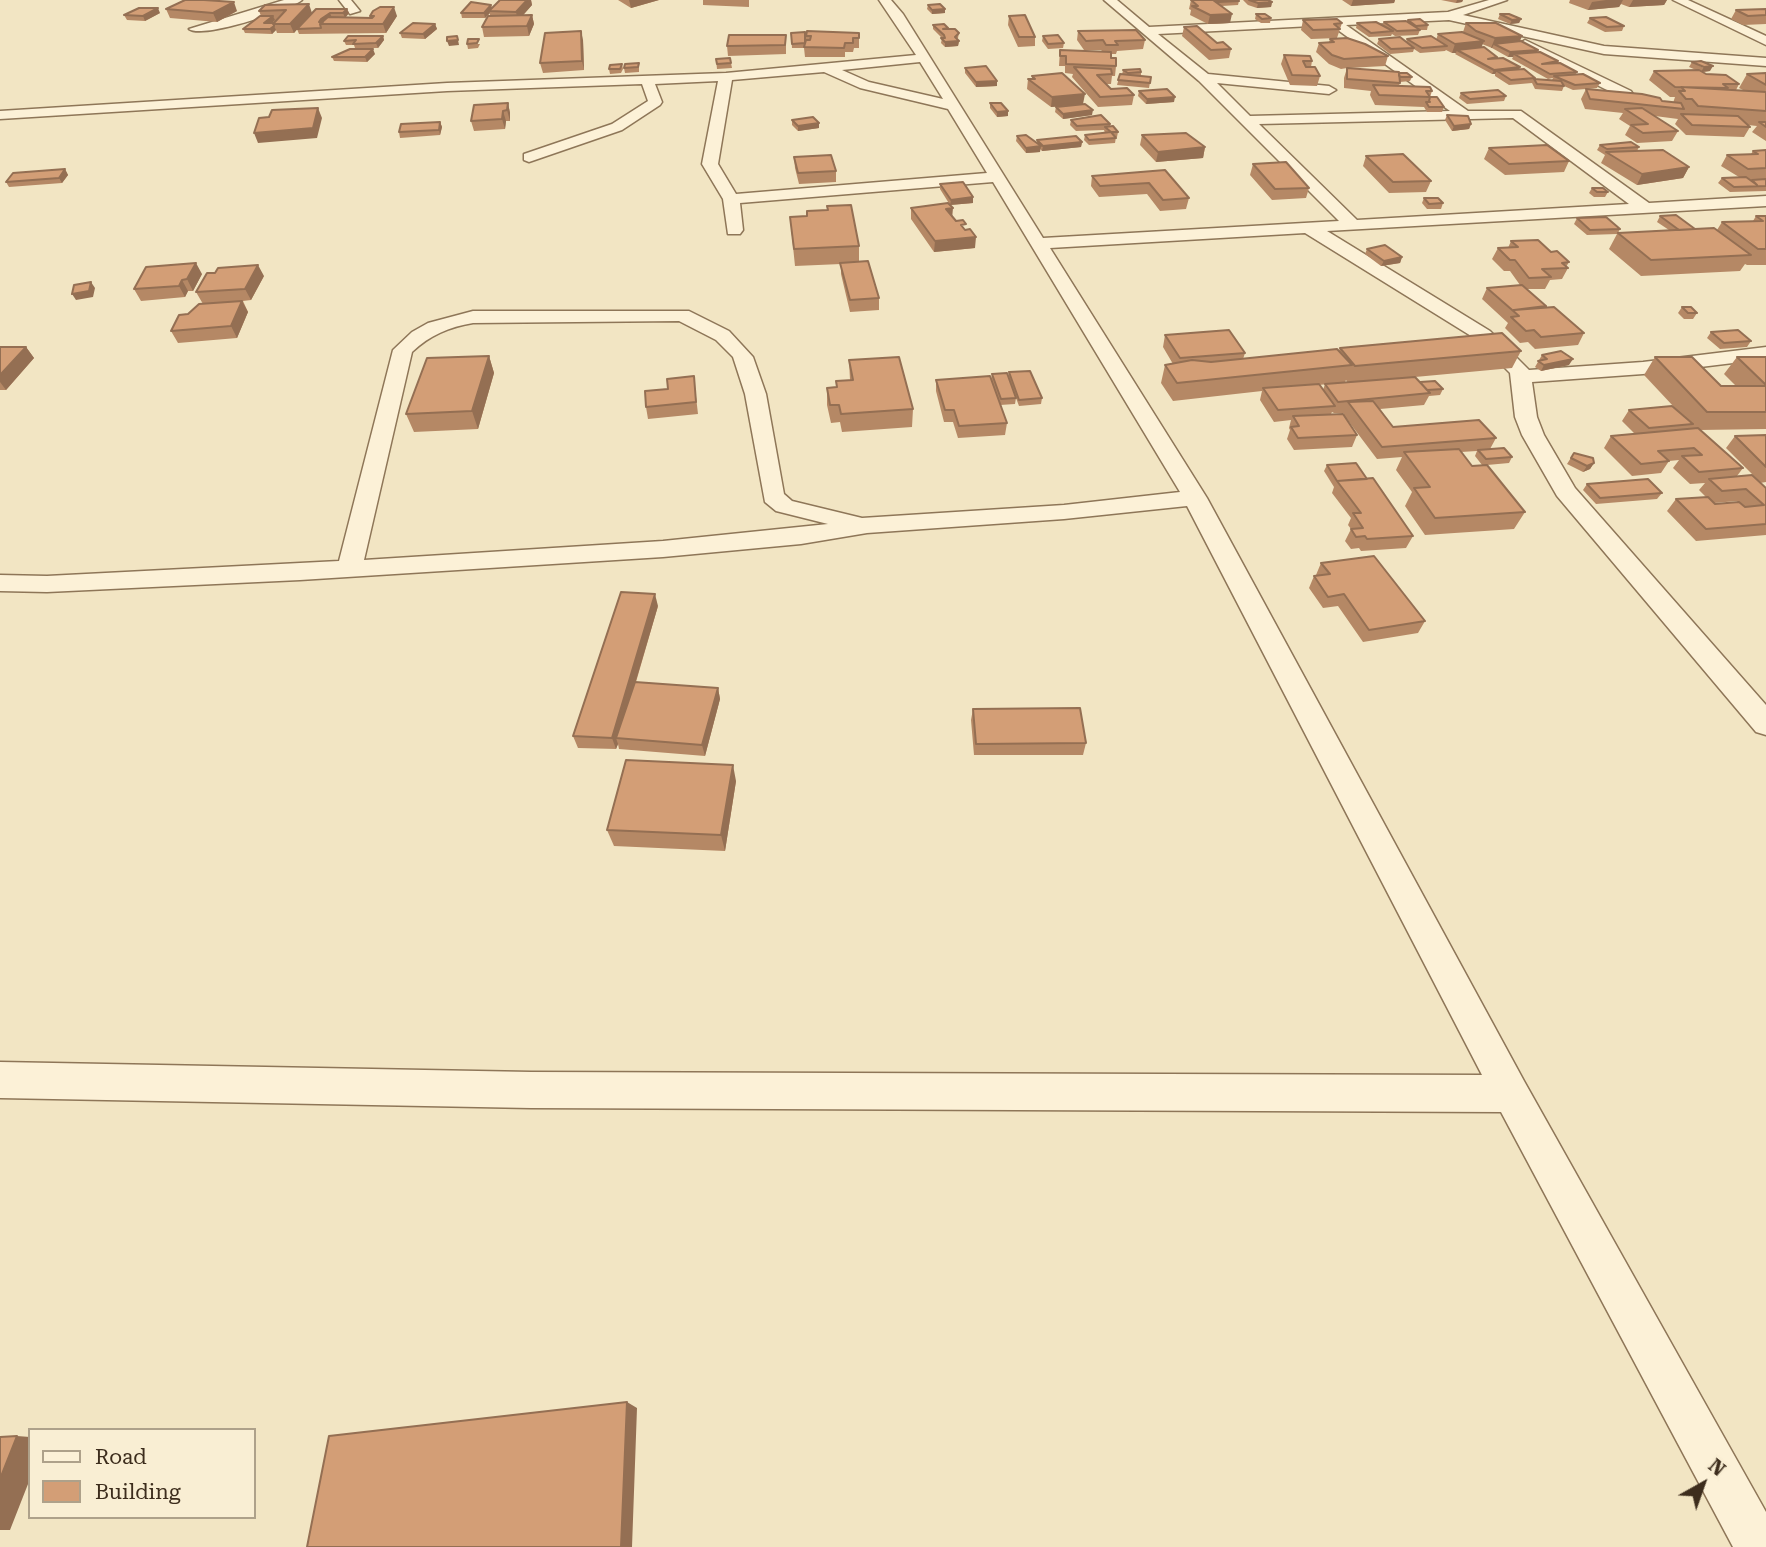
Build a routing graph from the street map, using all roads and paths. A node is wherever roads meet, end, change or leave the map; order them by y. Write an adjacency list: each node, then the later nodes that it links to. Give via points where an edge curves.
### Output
1 (296, 0): 10 (street)
2 (345, 0): 7 (street)
3 (885, 0): 13 (street)
4 (1110, 0): 11 (street)
5 (1679, 0): 12 (street)
6 (1492, 1): 8 (street)
7 (354, 11)
8 (1449, 16): 9 (street); 14 (street, via 1604,50); 20 (street, via 1508,35)
9 (1334, 22): 11 (street); 23 (street)
10 (195, 29)
11 (1146, 31): 17 (street)
12 (1766, 41)
13 (925, 58): 15 (street); 21 (street)
14 (1766, 62)
15 (825, 68): 16 (street); 21 (street, via 865,85)
16 (726, 77): 18 (street); 27 (street, via 710,164)
17 (1204, 78): 19 (street); 24 (street)
18 (648, 79): 22 (street); 25 (street, via 655,102 617,127)
19 (1329, 90)
20 (1626, 94)
21 (954, 106): 26 (street)
22 (0, 115)
23 (1465, 115): 24 (street); 29 (street, via 1516,114)
24 (1246, 120): 30 (street)
25 (529, 156)
26 (998, 177): 27 (street); 33 (street)
27 (731, 198): 32 (street)
28 (1766, 201): 29 (street)
29 (1644, 207): 30 (street)
30 (1352, 224): 31 (street)
31 (1308, 227): 33 (street); 35 (street, via 1483,335)
32 (734, 230)
33 (1038, 243): 36 (street)
34 (1766, 353): 35 (street)
35 (1521, 377): 40 (street, via 1533,435 1565,491)
36 (1195, 498): 37 (street); 42 (street)
37 (867, 525): 38 (street, via 663,550); 38 (street, via 785,506 773,498 752,377 735,346 708,326 682,315 473,317 443,322 417,335 403,350)
38 (349, 569): 39 (street)
39 (0, 583)
40 (1766, 724)
41 (0, 1080): 42 (street, via 531,1090)
42 (1511, 1094): 43 (street)
43 (1759, 1547)

